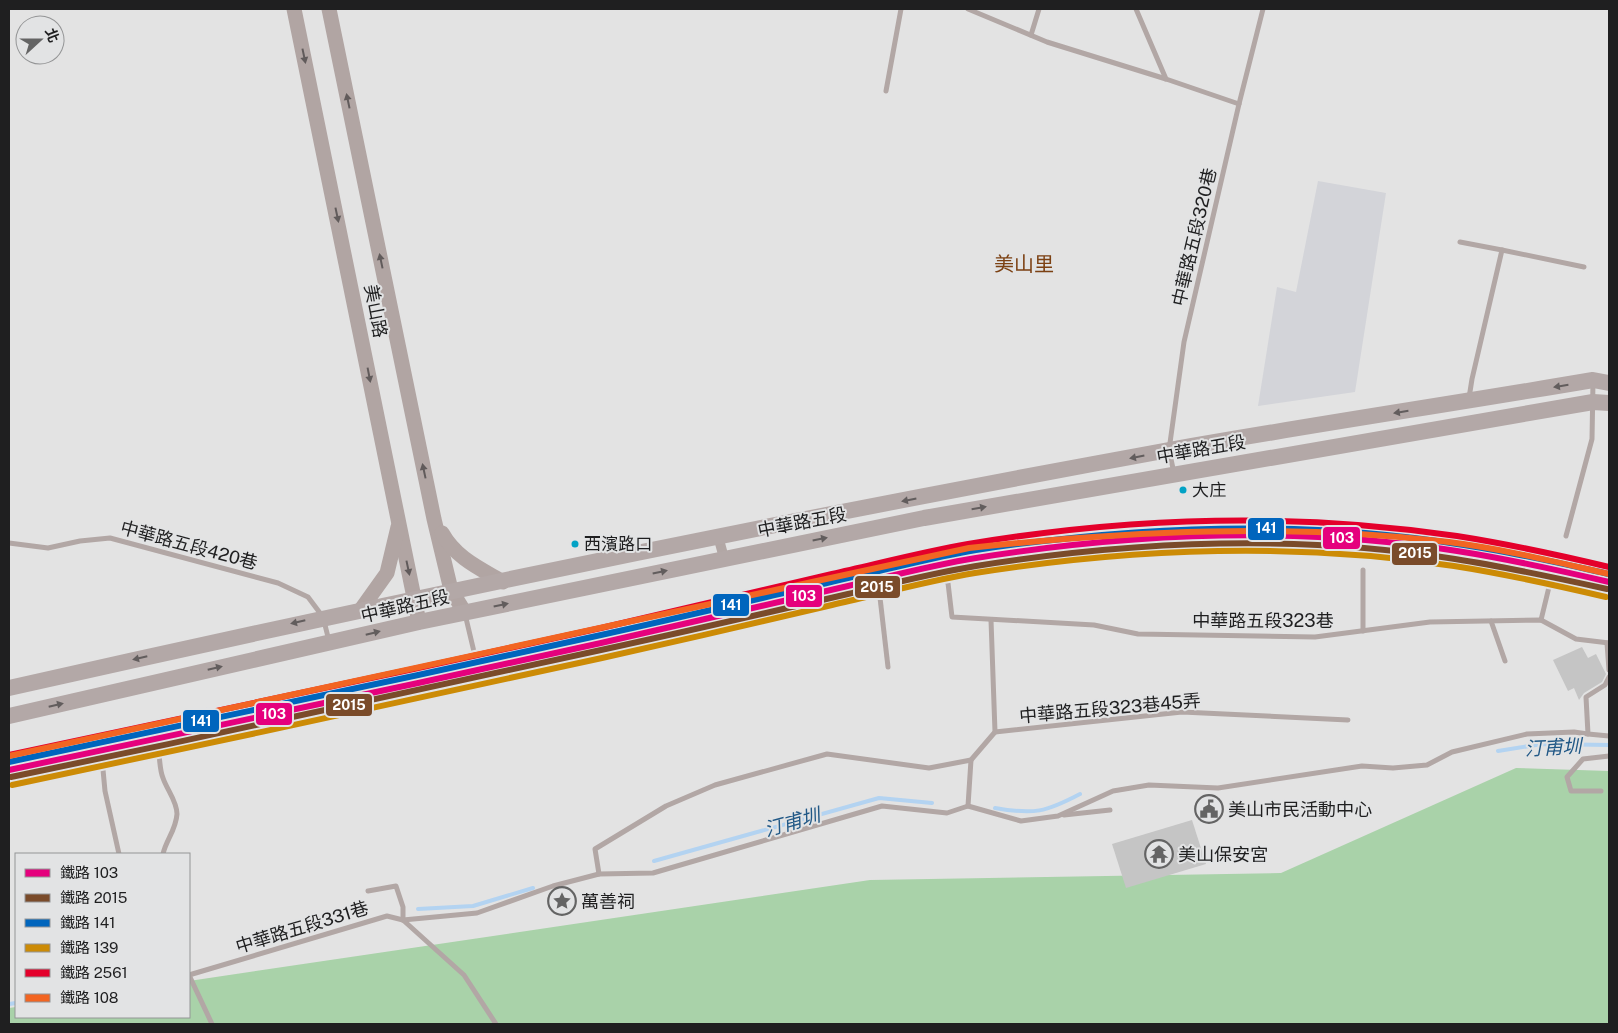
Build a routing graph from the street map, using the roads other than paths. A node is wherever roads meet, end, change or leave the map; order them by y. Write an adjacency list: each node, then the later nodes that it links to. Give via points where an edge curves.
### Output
1 (294, 9): 21 (street, 美山路, one-way to 21)
2 (329, 9): 20 (street, 美山路, one-way to 2)
3 (901, 9): 10 (lane)
4 (968, 9): 8 (lane)
5 (1039, 9): 8 (lane)
6 (1136, 9): 9 (lane)
7 (1263, 9): 11 (lane, 中華路五段320巷)
8 (1031, 35): 9 (lane)
9 (1166, 79): 11 (lane)
10 (886, 91)
11 (1239, 104): 18 (lane, 中華路五段320巷, via 1184,342)
12 (1460, 242): 13 (lane)
13 (1502, 250): 14 (lane); 16 (lane)
14 (1584, 267)
15 (1601, 382): 16 (main road, 中華路五段, one-way to 16); 17 (lane)
16 (1469, 401): 18 (main road, 中華路五段, one-way to 18)
17 (1601, 403): 19 (main road, 中華路五段); 23 (lane)
18 (1169, 450): 19 (lane, 中華路五段320巷); 22 (main road, 中華路五段, one-way to 22)
19 (1174, 473): 25 (main road, 中華路五段, one-way to 19)
20 (434, 519): 27 (street, via 449,547 462,559); 30 (street, 美山路)
21 (399, 523): 31 (street, 美山路, one-way to 31); 32 (street, via 387,573)
22 (718, 536): 25 (street); 27 (main road, 中華路五段)
23 (1566, 536)
24 (9, 543): 34 (lane, 中華路五段420巷, via 48,548 110,538 278,583 308,597)
25 (724, 558): 33 (main road, 中華路五段, one-way to 25)
26 (1363, 570): 39 (lane)
27 (503, 582): 30 (main road, 中華路五段)
28 (1549, 587): 36 (lane)
29 (879, 589): 35 (lane, 中華路五段323巷, via 941,577 948,583 952,617); 43 (lane); 45 (lane)
30 (451, 590): 31 (main road, 中華路五段); 33 (street, 美山路)
31 (414, 597): 32 (main road, 中華路五段); 38 (street, 美山路)
32 (362, 608): 34 (main road, 中華路五段)
33 (465, 613): 38 (main road, 中華路五段); 45 (lane)
34 (323, 617): 40 (lane, 中華路五段420巷); 47 (main road, 中華路五段, one-way to 47)
35 (991, 620): 39 (lane, 中華路五段323巷, via 1094,625 1138,634 1315,636); 50 (lane)
36 (1541, 620): 37 (lane, 中華路五段323巷); 41 (lane, via 1576,638)
37 (1491, 621): 39 (lane, 中華路五段323巷, via 1430,622); 42 (lane)
38 (419, 622): 40 (main road, 中華路五段, one-way to 38)
39 (1363, 630)
40 (329, 642): 48 (main road, 中華路五段, one-way to 40)
41 (1608, 643): 44 (lane)
42 (1505, 661)
43 (888, 667)
44 (1609, 670)
45 (480, 677): 53 (lane, via 168,745)
46 (1609, 677): 51 (lane, via 1605,685 1586,696)
47 (9, 688)
48 (9, 716)
49 (1348, 720): 50 (lane, 中華路五段323巷45弄, via 1182,712)
50 (995, 732): 55 (lane)
51 (1588, 734): 52 (lane); 59 (lane, via 1527,734 1452,752 1427,765 1362,766 1218,788 1149,784 1113,791)
52 (1609, 736)
53 (159, 755): 60 (lane, via 117,751 102,759); 61 (lane, via 162,777 177,813 174,830)
54 (1609, 756): 56 (lane, via 1583,759 1567,777 1572,791)
55 (971, 760): 57 (lane); 62 (lane, via 929,768 827,754 715,785 666,806 595,848)
56 (1601, 791)
57 (968, 806): 59 (lane, via 1021,821); 62 (lane, via 947,813 882,806 652,874)
58 (1110, 810): 59 (lane)
59 (1058, 816)
60 (119, 853)
61 (163, 853)
62 (599, 874): 64 (lane, via 553,886 477,913)
63 (368, 892): 64 (lane, via 396,886 403,907)
64 (403, 920): 65 (lane, 中華路五段331巷, via 387,916); 68 (lane, via 464,975)
65 (190, 975)
66 (190, 977): 67 (lane, 中華路五段331巷)
67 (212, 1024)
68 (496, 1024)

